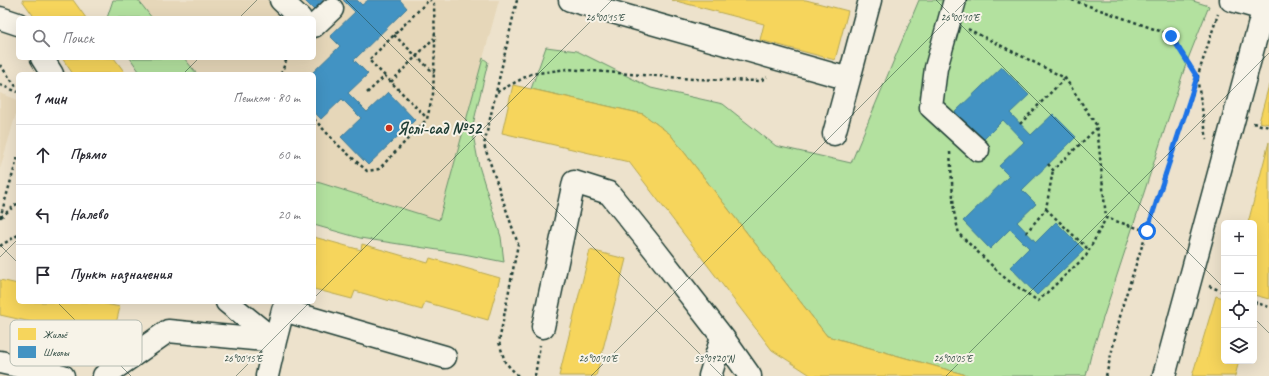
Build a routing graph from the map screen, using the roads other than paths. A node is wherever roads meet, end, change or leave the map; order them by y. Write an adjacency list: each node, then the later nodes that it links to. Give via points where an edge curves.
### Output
1 (282, 0): 8 (lane)
2 (570, 0): 14 (lane)
3 (870, 0): 14 (lane)
4 (1225, 4): 5 (lane)
5 (1264, 5): 32 (lane)
6 (332, 9): 11 (lane)
7 (953, 10): 16 (lane, via 936,68 931,107)
8 (298, 16)
9 (0, 18): 10 (lane)
10 (16, 23)
11 (316, 24)
12 (43, 60): 13 (lane)
13 (51, 72)
14 (849, 79): 15 (lane)
15 (834, 134)
16 (978, 150)
17 (230, 304): 20 (lane)
18 (543, 327): 19 (lane, via 574,182 609,193)
19 (722, 337): 30 (lane); 31 (lane)
20 (275, 340): 21 (lane, via 168,331); 22 (lane, via 282,310); 29 (lane)
21 (142, 349)
22 (445, 358)
23 (0, 362): 24 (lane)
24 (10, 364)
25 (18, 366): 27 (lane)
26 (118, 366): 28 (lane)
27 (63, 376)
28 (104, 376)
29 (267, 376)
30 (710, 376)
31 (750, 376)
32 (1164, 376)

